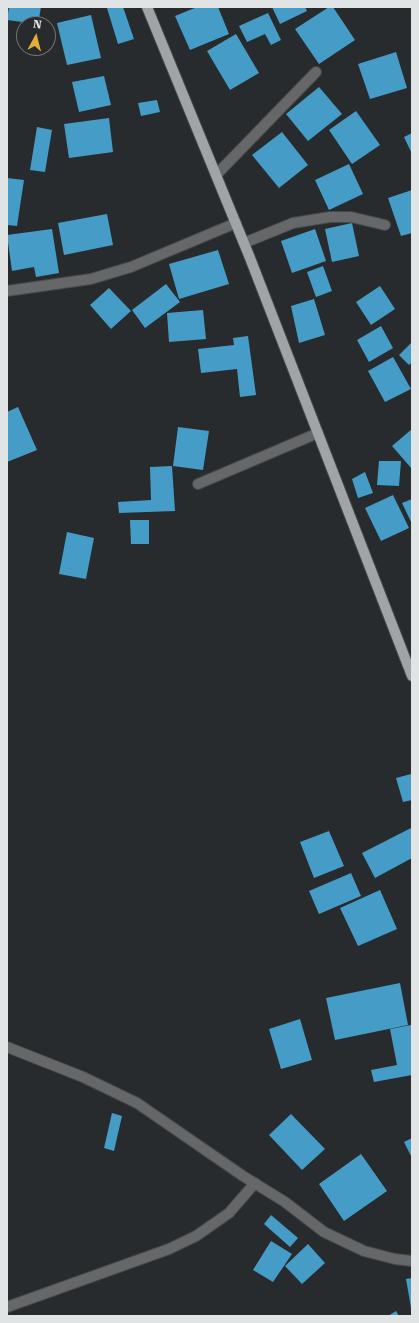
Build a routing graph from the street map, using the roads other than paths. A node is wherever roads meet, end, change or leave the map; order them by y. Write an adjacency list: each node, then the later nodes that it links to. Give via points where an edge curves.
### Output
1 (147, 7): 3 (main road)
2 (316, 72): 3 (street)
3 (216, 176): 4 (main road)
4 (236, 223): 6 (main road); 7 (street, via 137,264 91,279)
5 (385, 225): 6 (street, via 351,217 330,217 293,223)
6 (244, 243): 8 (main road)
7 (7, 291)
8 (318, 433): 9 (street); 10 (main road)
9 (198, 484)
10 (412, 676)
11 (7, 1047): 12 (street, via 83,1077 137,1103)
12 (255, 1183): 13 (street, via 324,1232 364,1251); 14 (street, via 229,1213 196,1236)
13 (412, 1261)
14 (7, 1307)

